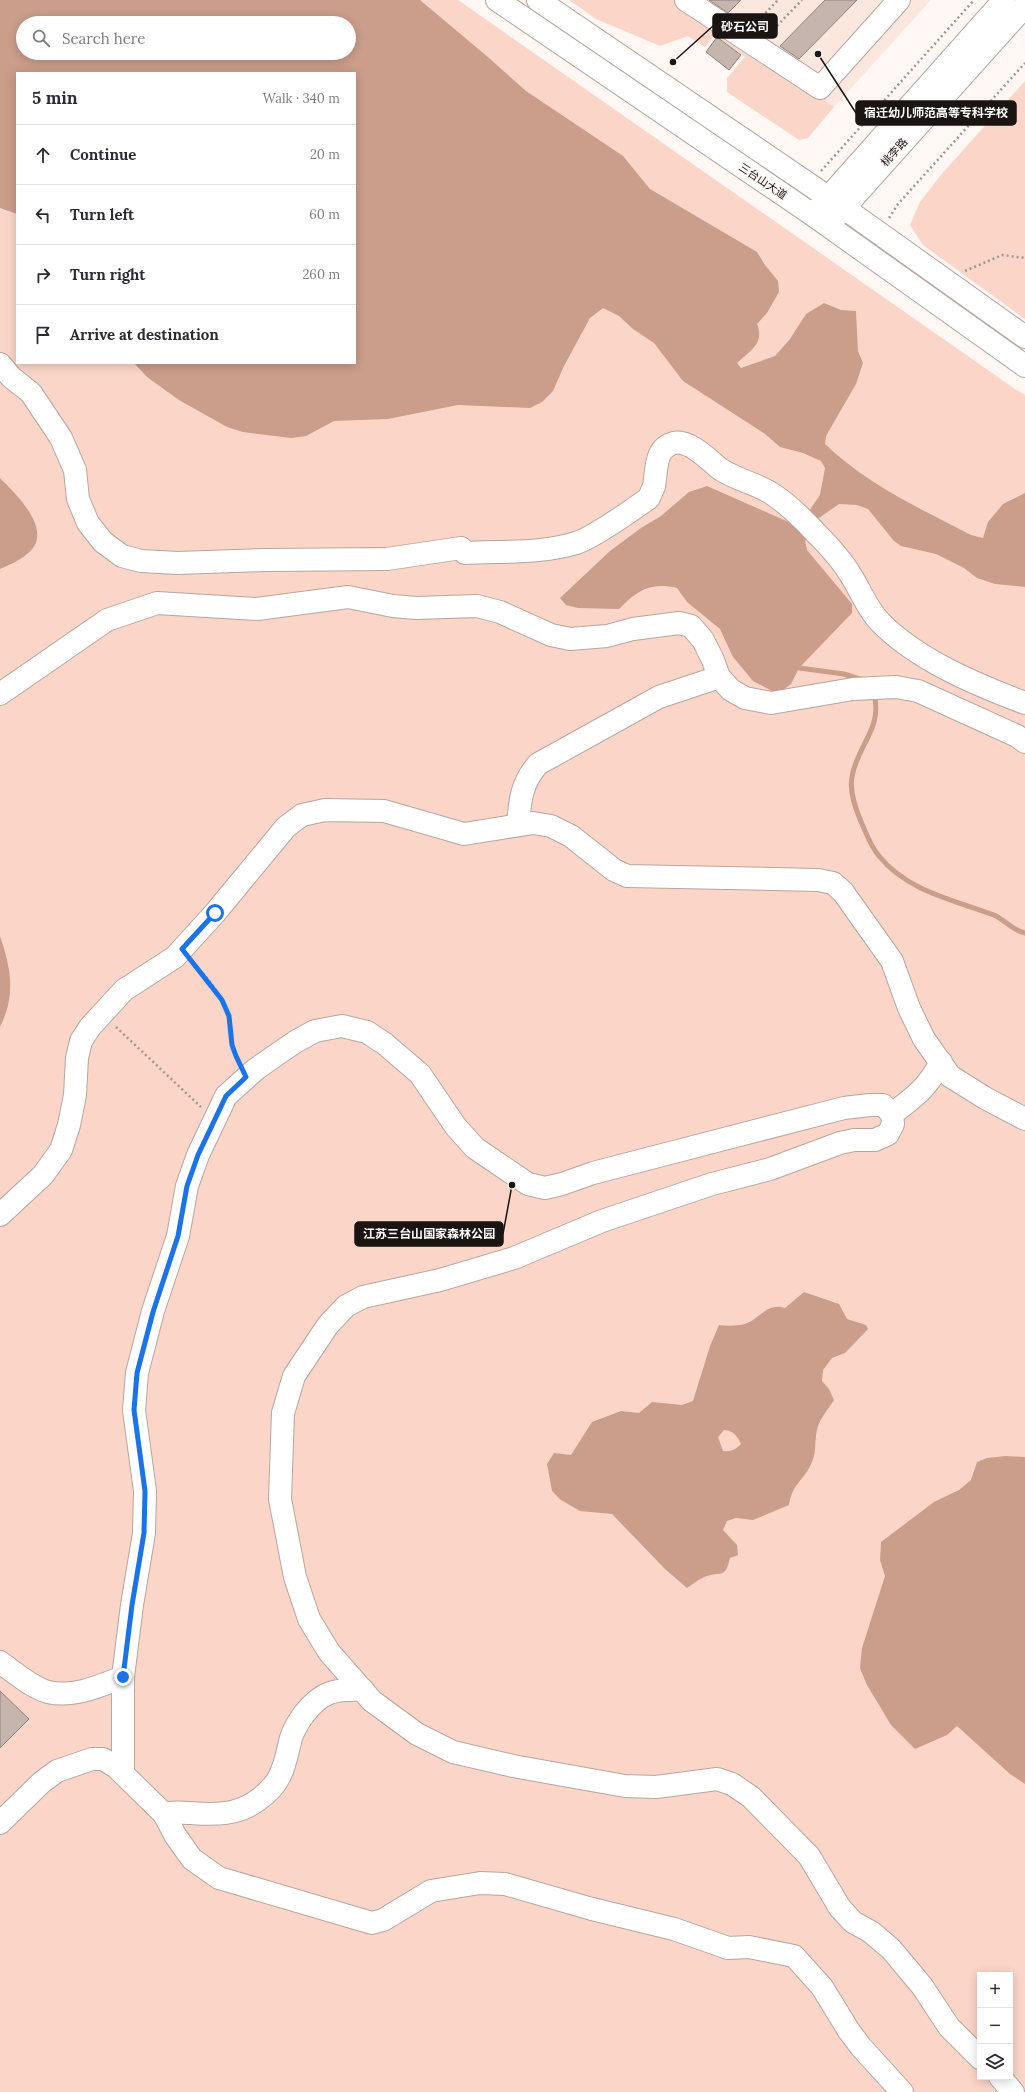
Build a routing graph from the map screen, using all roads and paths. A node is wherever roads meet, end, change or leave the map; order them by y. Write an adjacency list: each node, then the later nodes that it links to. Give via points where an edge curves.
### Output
1 (498, 0): 14 (main road, 三台山大道)
2 (538, 0): 12 (main road, 三台山大道)
3 (686, 0): 10 (main road)
4 (778, 0): 10 (path)
5 (802, 0): 10 (path)
6 (900, 0): 10 (main road, via 820,88)
7 (974, 0): 12 (path)
8 (1004, 0): 13 (main road, 桃李路)
9 (1025, 6): 13 (main road, 桃李路)
10 (750, 42)
11 (1025, 63): 15 (path, via 898,204)
12 (809, 185): 13 (main road, 三台山大道)
13 (836, 203): 14 (main road, 桃李路); 15 (main road, 三台山大道)
14 (820, 221): 20 (main road, 三台山大道)
15 (879, 233): 17 (main road, 三台山大道)
16 (1025, 258): 17 (path, via 1002,255)
17 (946, 280): 18 (main road, 三台山大道)
18 (1025, 337)
19 (0, 364): 23 (main road, via 31,393 61,438 75,470 78,499 88,523 103,542 122,556 140,561 178,563 386,559 461,548 465,553 541,550 566,546 588,538 649,498 654,487 655,468 659,456 666,446 675,443 685,444 722,470 769,492 814,531 850,572 880,622 902,641 979,686)
20 (1025, 366)
21 (718, 677): 22 (main road, via 703,640 691,626 679,623 633,629 606,636 570,639 551,635 500,612 477,606 416,608 348,597 258,610 157,603 107,620); 24 (main road, via 731,690 745,698 771,702 871,688 896,687 918,691); 25 (main road, via 659,697 538,764 528,776 520,798)
22 (0, 694)
23 (1025, 702)
24 (1025, 742)
25 (518, 825): 26 (main road, via 464,834 384,811 325,810 302,815 286,827); 28 (main road, via 533,823 551,826 570,836 614,870 627,876 818,880 834,883 892,961 909,1008 924,1039)
26 (182, 949): 27 (main road, via 150,975 124,990); 29 (path, via 222,1000 229,1016 232,1045)
27 (102, 1014): 32 (path); 33 (main road, via 81,1041 77,1058 75,1095 61,1150 43,1175)
28 (941, 1062): 30 (main road, via 932,1080 922,1091); 31 (main road, via 950,1076)
29 (246, 1077): 30 (main road, via 295,1042 316,1031 342,1026 367,1032 420,1074 456,1127 475,1148 528,1184 545,1188 593,1173 844,1108 883,1105); 32 (main road, via 226,1096)
30 (892, 1114): 34 (main road, via 893,1124 888,1134 875,1140 840,1143 770,1169 712,1184 602,1221 514,1258 440,1280 363,1297 346,1306 328,1325 294,1376 283,1413 280,1499 295,1577 309,1618)
31 (1025, 1119)
32 (214, 1120): 36 (main road, via 187,1186 178,1236 153,1312 137,1373 134,1410 145,1491 144,1533)
33 (0, 1215)
34 (329, 1652): 37 (main road); 38 (main road, via 328,1674)
35 (0, 1662): 36 (main road, via 46,1691 64,1694 95,1688)
36 (123, 1677): 39 (main road)
37 (363, 1690): 38 (main road, via 344,1689); 42 (main road, via 372,1701 417,1734 452,1752 625,1786 656,1787 717,1779 732,1784 751,1797 809,1856 840,1908 853,1922 871,1932 891,1949 922,1986 949,2027)
38 (319, 1698): 40 (main road, via 296,1725 280,1778 272,1789 257,1801 242,1810 215,1815 173,1811)
39 (123, 1773): 40 (main road); 41 (main road, via 103,1759 92,1759 57,1771)
40 (164, 1814): 44 (main road, via 192,1859 219,1878 372,1923 383,1920 431,1891 480,1883 505,1884 674,1929 728,1948 749,1947 794,1956 822,1987 861,2047)
41 (0, 1823)
42 (977, 2055)
43 (1003, 2080): 45 (main road)
44 (902, 2092)
45 (1013, 2092)

